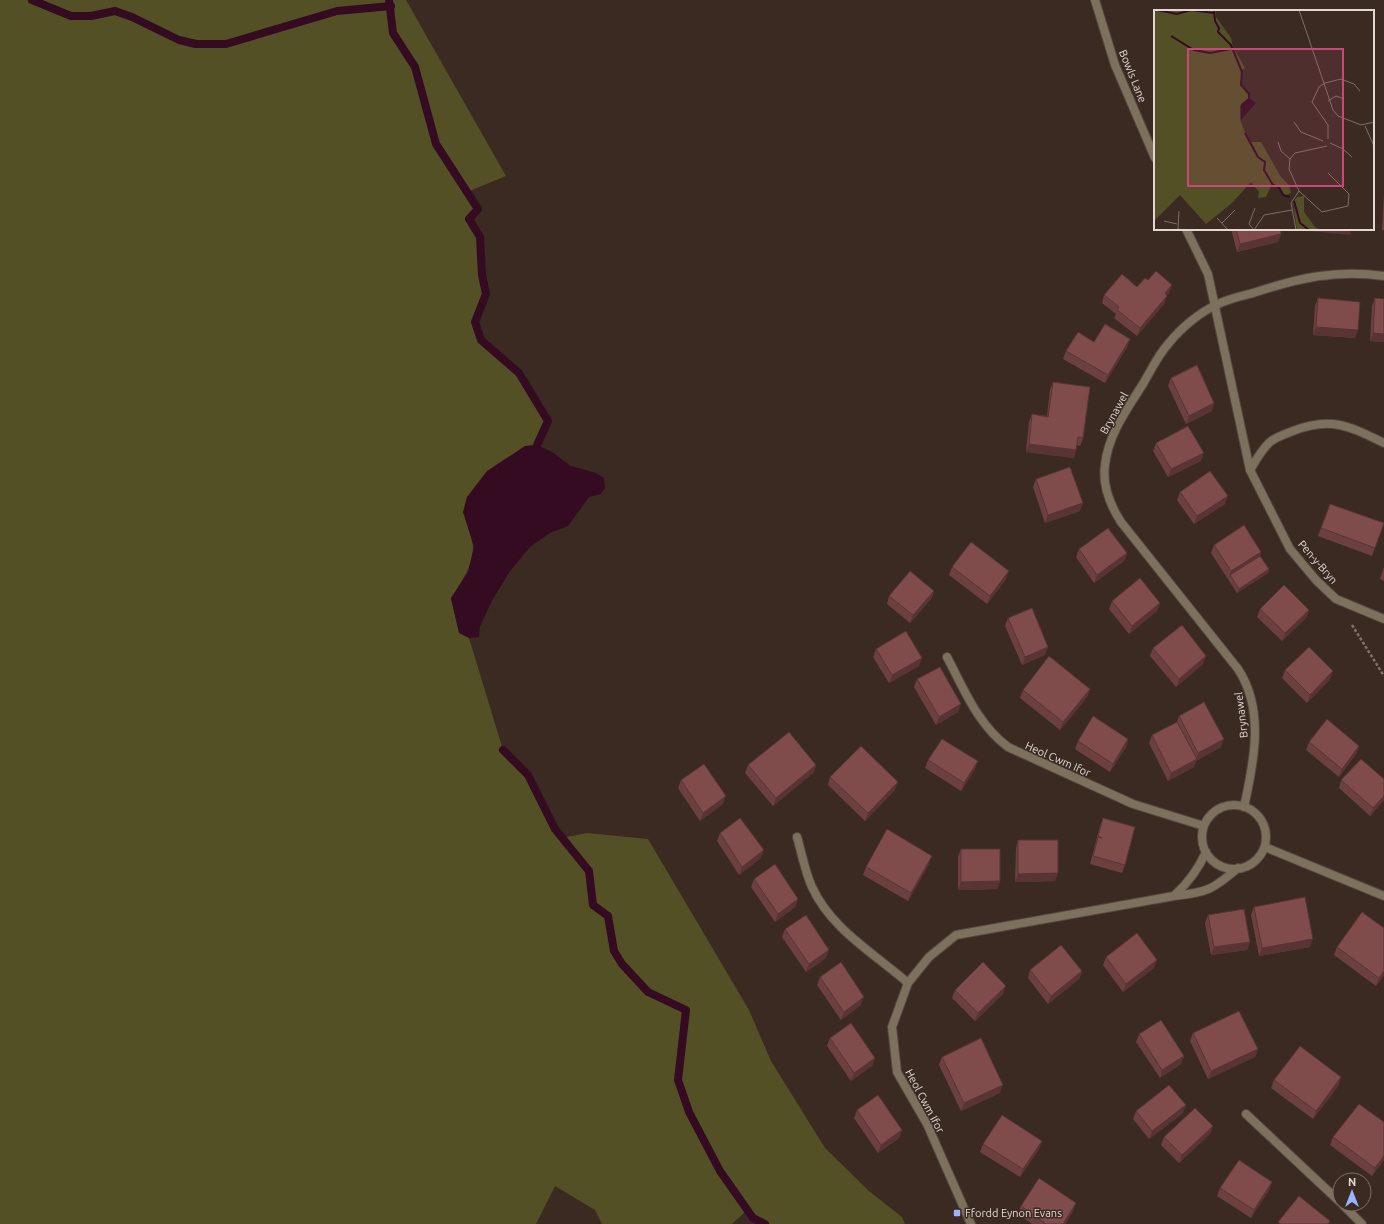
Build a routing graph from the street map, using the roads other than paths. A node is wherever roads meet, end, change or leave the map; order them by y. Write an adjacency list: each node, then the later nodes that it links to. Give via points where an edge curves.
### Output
1 (1095, 0): 2 (street, Bowls Lane, via 1115,65)
2 (1154, 156)
3 (1186, 230): 5 (street, via 1208,274)
4 (1384, 276): 5 (street, Brynawel, via 1336,273 1307,277)
5 (1216, 304): 7 (street, Pen-y-Bryn); 10 (street, Brynawel, via 1184,327 1168,343 1154,364 1116,428 1109,445 1104,481 1107,495 1121,522 1247,683 1252,700 1255,750)
6 (1384, 443): 7 (street, via 1354,428 1318,423 1271,441)
7 (1250, 470): 8 (street, Pen-y-Bryn, via 1290,549 1316,580 1336,599)
8 (1384, 619)
9 (947, 657): 11 (street, Heol Cwm Ifor, via 977,714 992,733 1008,747 1133,804)
10 (1244, 807): 11 (street, via 1230,805 1220,808); 13 (street, via 1259,816 1266,836)
11 (1204, 826): 14 (street, via 1202,842)
12 (797, 837): 18 (street, via 812,887 827,913)
13 (1265, 847): 15 (street, via 1252,864); 17 (street)
14 (1206, 852): 15 (street, via 1220,866); 16 (street, via 1189,882)
15 (1238, 868): 16 (street, Heol Cwm Ifor, via 1216,886 1201,892)
16 (1174, 896): 18 (street, Heol Cwm Ifor, via 956,935 929,957)
17 (1384, 896)
18 (908, 983): 22 (street, Heol Cwm Ifor, via 892,1027 897,1072 927,1124)
19 (1246, 1114): 20 (street)
20 (1332, 1195)
21 (1350, 1212): 23 (street)
22 (971, 1224)
23 (1362, 1224)

